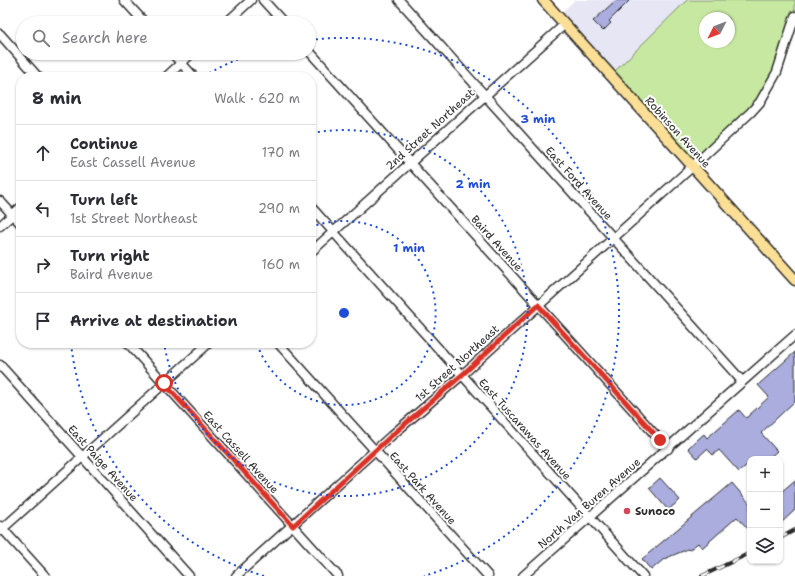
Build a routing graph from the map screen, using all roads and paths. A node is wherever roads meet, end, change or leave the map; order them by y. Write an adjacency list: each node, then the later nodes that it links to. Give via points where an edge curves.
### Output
1 (124, 0): 6 (street)
2 (251, 0): 7 (street)
3 (263, 0): 8 (street)
4 (399, 0): 21 (street, East Ford Avenue)
5 (544, 0): 10 (main road, Robinson Avenue)
6 (139, 16)
7 (234, 16)
8 (278, 16)
9 (795, 16): 23 (street, 1st Street Northeast, via 777,72 760,102)
10 (565, 24): 21 (street, 2nd Street Northeast); 23 (main road, Robinson Avenue)
11 (0, 34): 12 (street)
12 (16, 52)
13 (316, 59): 22 (street, Baird Avenue)
14 (23, 60): 18 (street)
15 (178, 60): 17 (street)
16 (184, 60): 17 (street)
17 (181, 63): 19 (street); 20 (street)
18 (34, 72)
19 (171, 72)
20 (189, 72)
21 (485, 95): 22 (street, 2nd Street Northeast); 31 (street, East Ford Avenue)
22 (410, 163): 30 (street, 2nd Street Northeast); 34 (street, Baird Avenue)
23 (692, 167): 31 (street, 1st Street Northeast); 33 (main road, Robinson Avenue)
24 (0, 201): 27 (street)
25 (16, 212): 27 (street)
26 (316, 213): 30 (street, East Tuscarawas Avenue)
27 (13, 215): 28 (street); 29 (street)
28 (16, 218)
29 (0, 226)
30 (333, 232): 32 (street, 2nd Street Northeast); 40 (street, East Tuscarawas Avenue)
31 (613, 238): 34 (street, 1st Street Northeast); 41 (street, East Ford Avenue)
32 (316, 247)
33 (795, 280)
34 (538, 305): 40 (street, 1st Street Northeast); 43 (street, Baird Avenue)
35 (795, 335): 41 (street, North Van Buren Avenue)
36 (132, 348): 42 (street, East Cassell Avenue)
37 (203, 348): 42 (street)
38 (282, 348): 44 (street, East Park Avenue)
39 (0, 365): 45 (street, East Paige Avenue)
40 (462, 375): 44 (street, 1st Street Northeast); 46 (street, East Tuscarawas Avenue)
41 (742, 381): 43 (street, North Van Buren Avenue)
42 (164, 383): 45 (street); 47 (street, East Cassell Avenue)
43 (668, 449): 46 (street, North Van Buren Avenue)
44 (375, 451): 47 (street, 1st Street Northeast); 53 (street, East Park Avenue)
45 (83, 458): 48 (street); 50 (street, East Paige Avenue)
46 (590, 517): 54 (street, North Van Buren Avenue); 55 (street, East Tuscarawas Avenue)
47 (293, 526): 51 (street, 1st Street Northeast); 52 (street, East Cassell Avenue)
48 (1, 529): 49 (street)
49 (45, 576)
50 (189, 576)
51 (236, 576)
52 (338, 576)
53 (488, 576)
54 (523, 576)
55 (643, 576)

